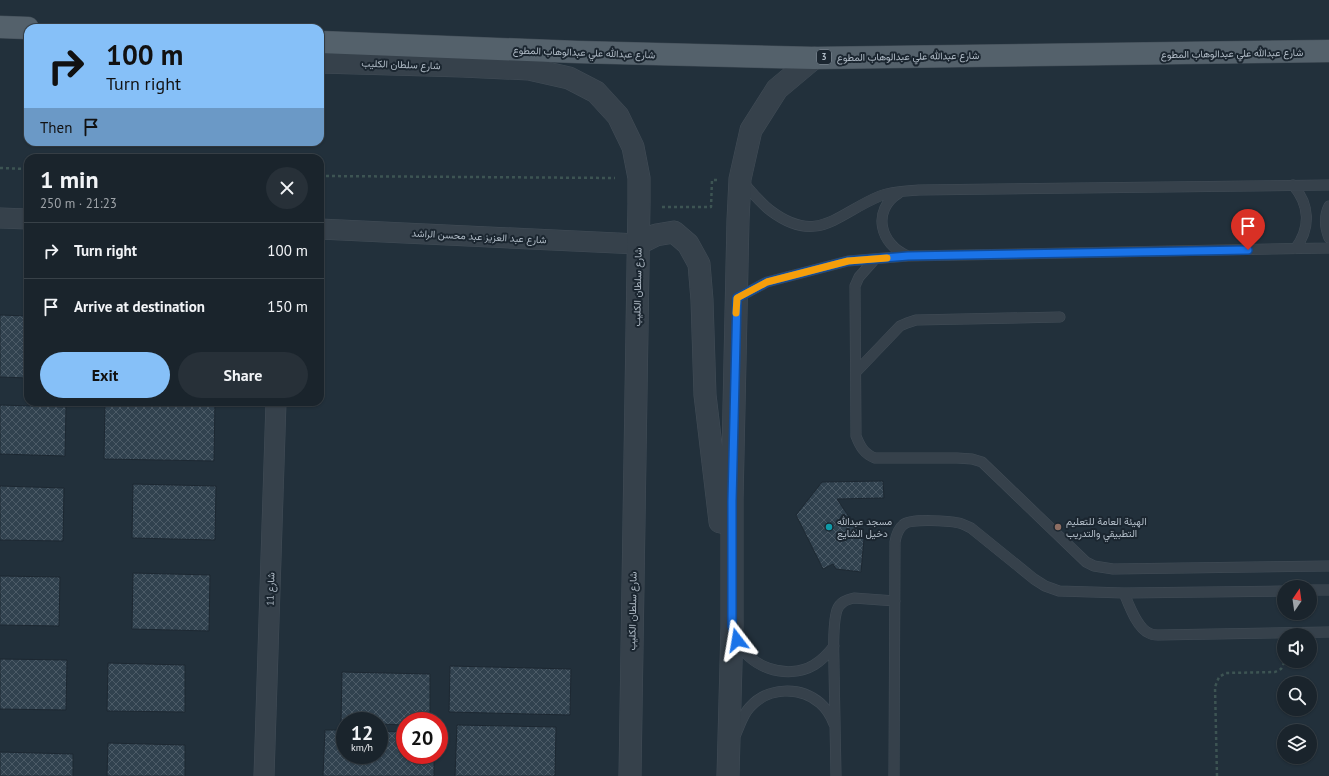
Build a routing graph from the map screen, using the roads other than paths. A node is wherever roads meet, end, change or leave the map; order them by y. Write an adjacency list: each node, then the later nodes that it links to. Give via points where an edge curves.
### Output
1 (0, 27): 2 (main road)
2 (24, 28)
3 (324, 42): 5 (main road, شارع عبدالله علي عبدالوهاب المطوع / 3)
4 (1329, 51): 5 (main road, شارع عبدالله علي عبدالوهاب المطوع / 3)
5 (814, 58): 7 (street, via 777,89 751,130)
6 (324, 62): 16 (street, شارع سلطان الكليب, via 529,69 569,78 596,92 618,116 632,147 638,178)
7 (740, 179): 10 (lane, via 770,210 784,220 809,226 829,223 880,196); 21 (street)
8 (1293, 185): 9 (lane); 10 (lane); 18 (lane, via 1303,200 1307,217 1304,234)
9 (1329, 185)
10 (901, 192): 19 (lane, via 886,207 883,230 885,237 895,249)
11 (1329, 206): 15 (lane, via 1326,225)
12 (0, 218): 13 (street)
13 (24, 219)
14 (324, 229): 16 (street, شارع عبد العزيز عبد محسن الراشد)
15 (1329, 238)
16 (638, 244): 31 (street, via 656,235 674,232 688,244 699,264 705,395); 37 (street, شارع سلطان الكليب)
17 (1329, 248): 18 (lane)
18 (1295, 249): 19 (lane)
19 (908, 256): 20 (lane)
20 (875, 259): 21 (lane, via 848,261 767,282); 23 (lane, via 859,277 855,286)
21 (737, 298): 31 (street)
22 (1060, 317): 23 (lane, via 916,320 900,326)
23 (856, 372): 25 (lane, via 856,436 859,445 870,456 957,458 982,462 1086,562 1094,566 1113,569)
24 (276, 406): 36 (street, شارع 11)
25 (1329, 566)
26 (1317, 590): 27 (lane)
27 (1329, 590)
28 (1277, 591): 29 (lane)
29 (1124, 593): 30 (lane, via 1059,591 1034,579 971,528 961,523 913,521 903,525 895,542); 32 (lane, via 1135,618 1149,634)
30 (895, 601): 33 (lane, via 854,598 843,602 836,618); 40 (lane)
31 (732, 626): 33 (lane, via 745,652 756,662 777,671 799,671 813,666 825,658); 35 (street)
32 (1329, 632)
33 (834, 646): 34 (lane)
34 (835, 726): 35 (lane, via 821,704 810,696 798,692 772,693 760,698 750,707 742,718); 39 (lane)
35 (729, 751): 38 (street)
36 (264, 776)
37 (630, 776)
38 (728, 776)
39 (836, 776)
40 (894, 776)

